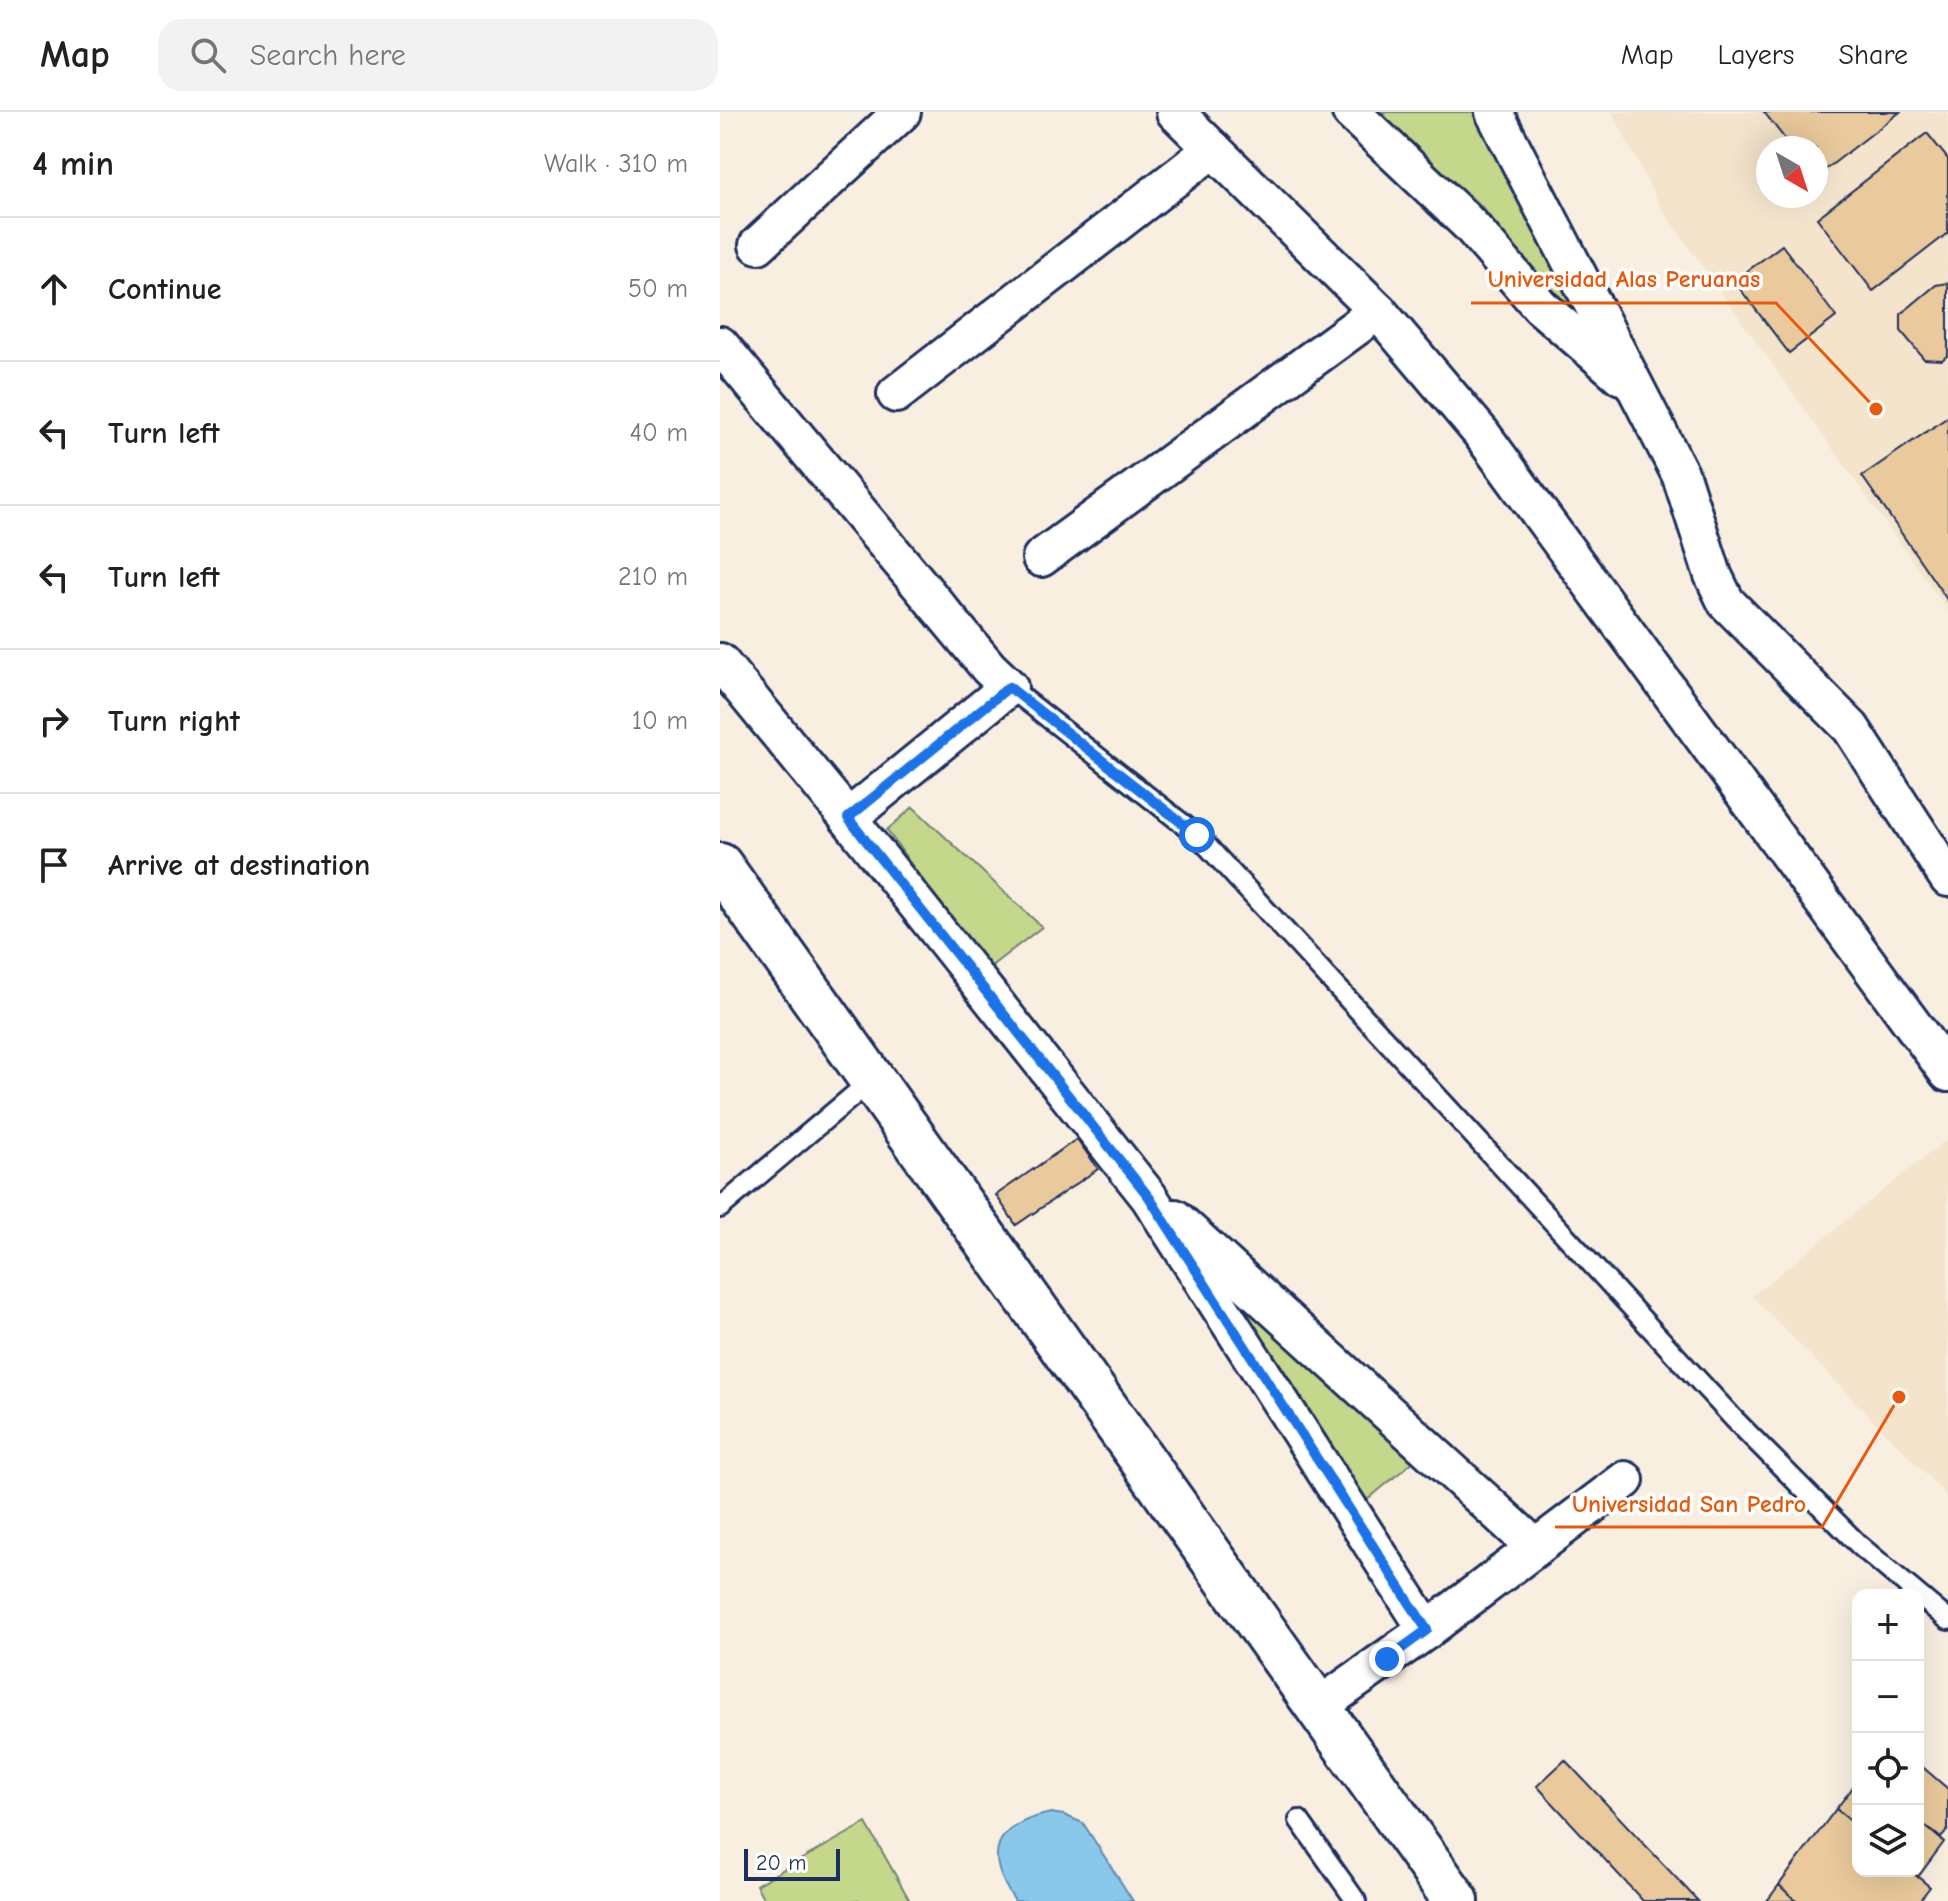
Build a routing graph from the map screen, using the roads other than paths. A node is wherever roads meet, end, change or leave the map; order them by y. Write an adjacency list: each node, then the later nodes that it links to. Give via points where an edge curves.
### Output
1 (902, 112): 6 (street)
2 (1175, 112): 5 (street)
3 (1351, 112): 10 (street, via 1470,225 1540,306)
4 (1494, 112): 10 (street)
5 (1213, 149): 7 (street); 11 (street)
6 (758, 245)
7 (1378, 311): 12 (street); 18 (street, via 1481,433)
8 (720, 345): 9 (street)
9 (732, 384): 14 (street)
10 (1635, 386): 17 (street, via 1681,476 1726,602 1851,728)
11 (896, 394)
12 (1041, 558)
13 (720, 662): 15 (street)
14 (1009, 687): 15 (street); 24 (lane, via 1197,835 1734,1419 1859,1545)
15 (848, 818): 20 (street)
16 (720, 866): 19 (street)
17 (1948, 878)
18 (1948, 1073)
19 (873, 1079): 21 (lane); 26 (street)
20 (1149, 1197): 23 (street, via 1198,1236); 25 (street)
21 (720, 1208)
22 (1625, 1480): 23 (street)
23 (1535, 1547): 25 (street)
24 (1948, 1620)
25 (1427, 1630): 26 (street)
26 (1318, 1707): 29 (street)
27 (1299, 1820): 28 (lane)
28 (1356, 1901)
29 (1456, 1901)

